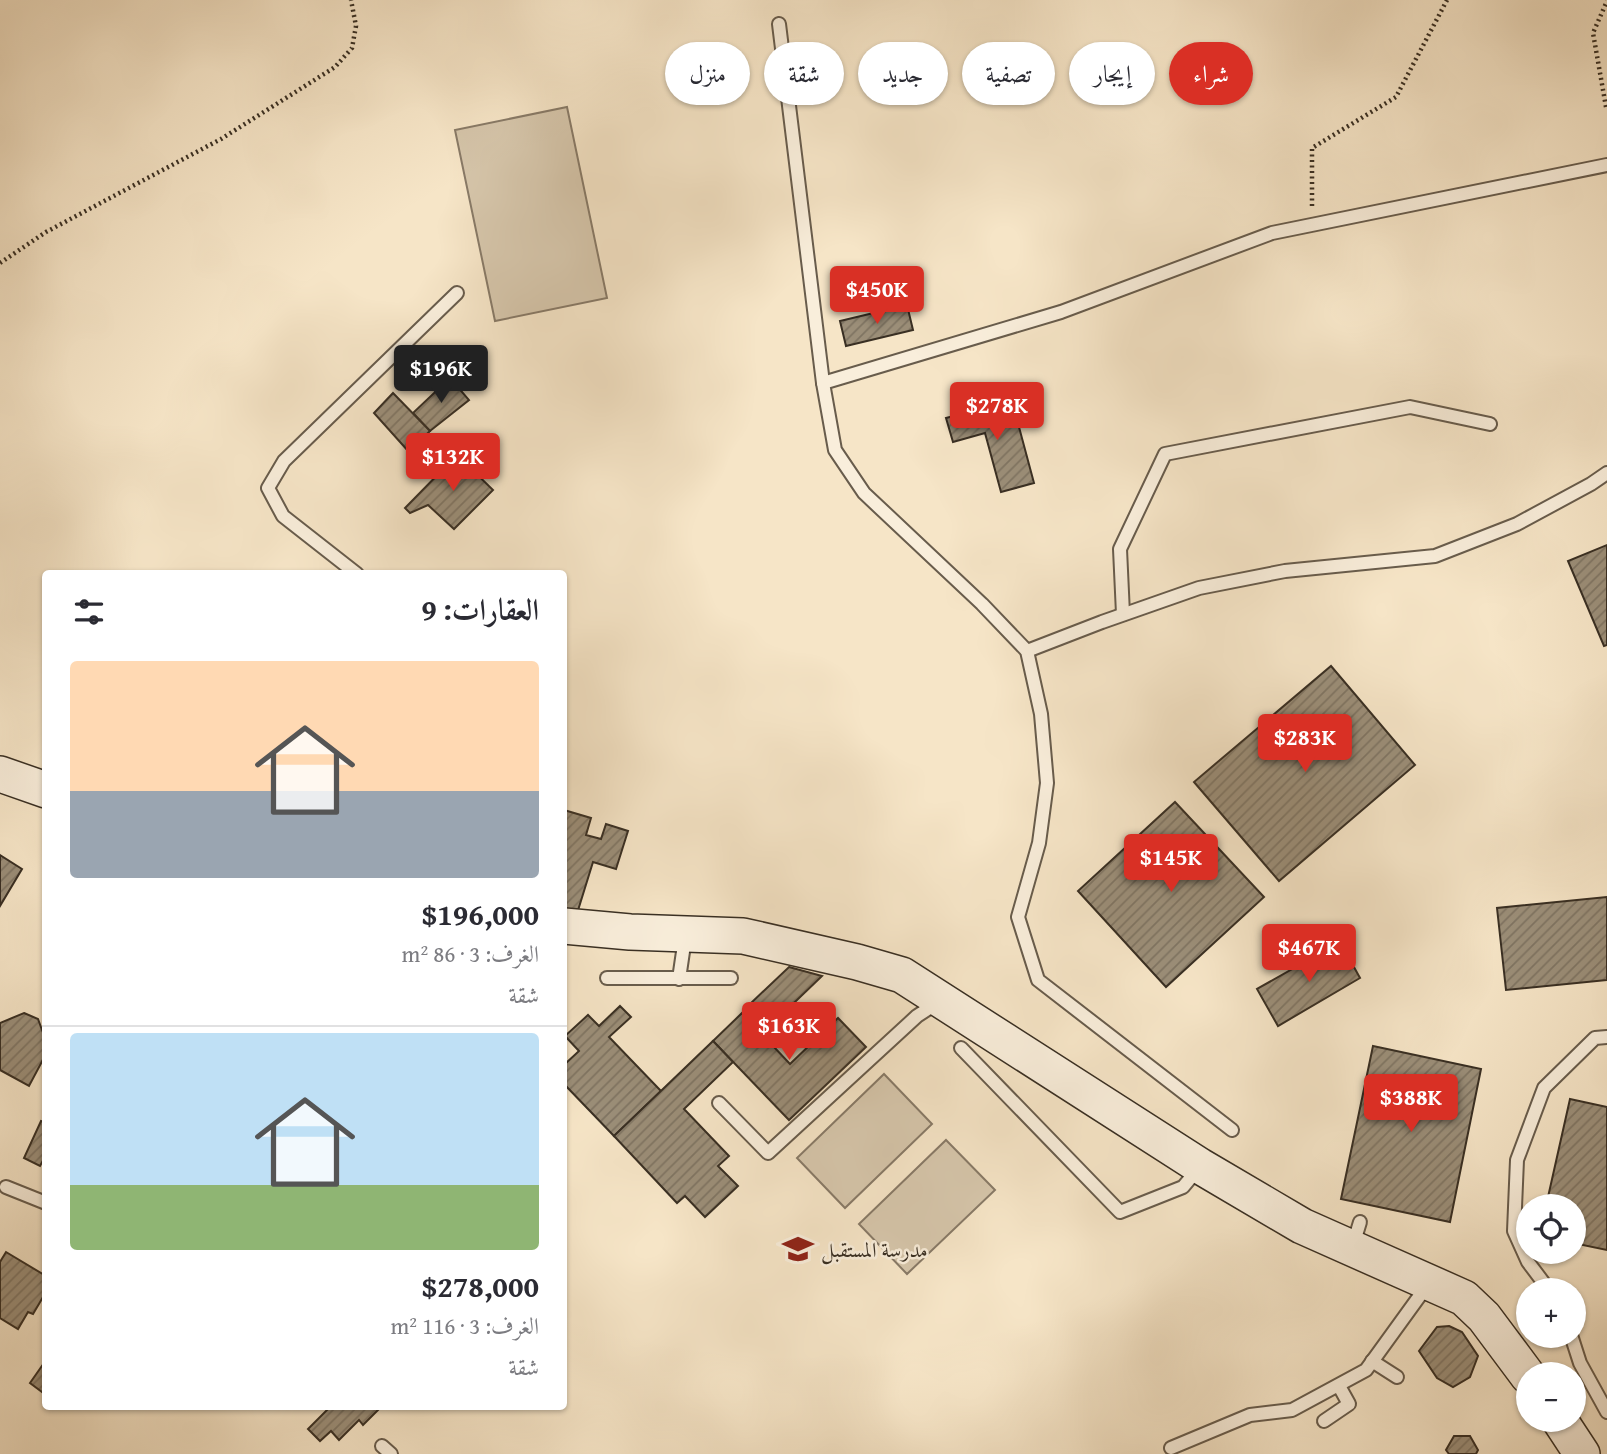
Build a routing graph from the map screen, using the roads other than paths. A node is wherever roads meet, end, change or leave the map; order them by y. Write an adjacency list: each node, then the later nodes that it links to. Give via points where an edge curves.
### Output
1 (779, 24): 4 (lane)
2 (1607, 164): 4 (lane, via 1272,233 1061,312)
3 (457, 293): 7 (lane, via 284,461 268,488 284,516)
4 (823, 383): 9 (lane, via 835,450 863,493)
5 (1490, 424): 8 (lane, via 1410,407 1165,454 1120,549)
6 (1607, 473): 8 (lane, via 1517,524 1435,556 1285,571 1199,588)
7 (351, 570)
8 (1123, 614): 9 (lane)
9 (1027, 651): 21 (lane, via 1041,714 1047,783 1039,843 1018,917 1038,980)
10 (0, 775): 11 (street)
11 (42, 789)
12 (567, 926): 13 (street)
13 (686, 934): 16 (lane); 17 (street, via 743,936 857,962 902,975)
14 (607, 978): 16 (lane)
15 (731, 978): 16 (lane)
16 (679, 979)
17 (940, 1001): 20 (lane, via 768,1153); 22 (street)
18 (1607, 1037): 25 (lane, via 1595,1038 1544,1088 1517,1160 1514,1231)
19 (961, 1048): 22 (lane, via 1120,1212 1183,1186)
20 (719, 1103)
21 (1232, 1130)
22 (1200, 1166): 26 (street, via 1302,1226 1356,1236)
23 (6, 1187): 24 (lane)
24 (42, 1201)
25 (1540, 1278)
26 (1429, 1283): 28 (lane); 29 (street, via 1464,1298)
27 (1575, 1348): 32 (lane)
28 (1372, 1361): 30 (lane); 31 (lane, via 1366,1370)
29 (1518, 1362)
30 (1397, 1377)
31 (1339, 1386): 33 (lane, via 1349,1404); 35 (lane, via 1292,1410 1250,1415)
32 (1607, 1412)
33 (1324, 1421)
34 (1568, 1432): 36 (street)
35 (1171, 1448)
36 (1582, 1454)

